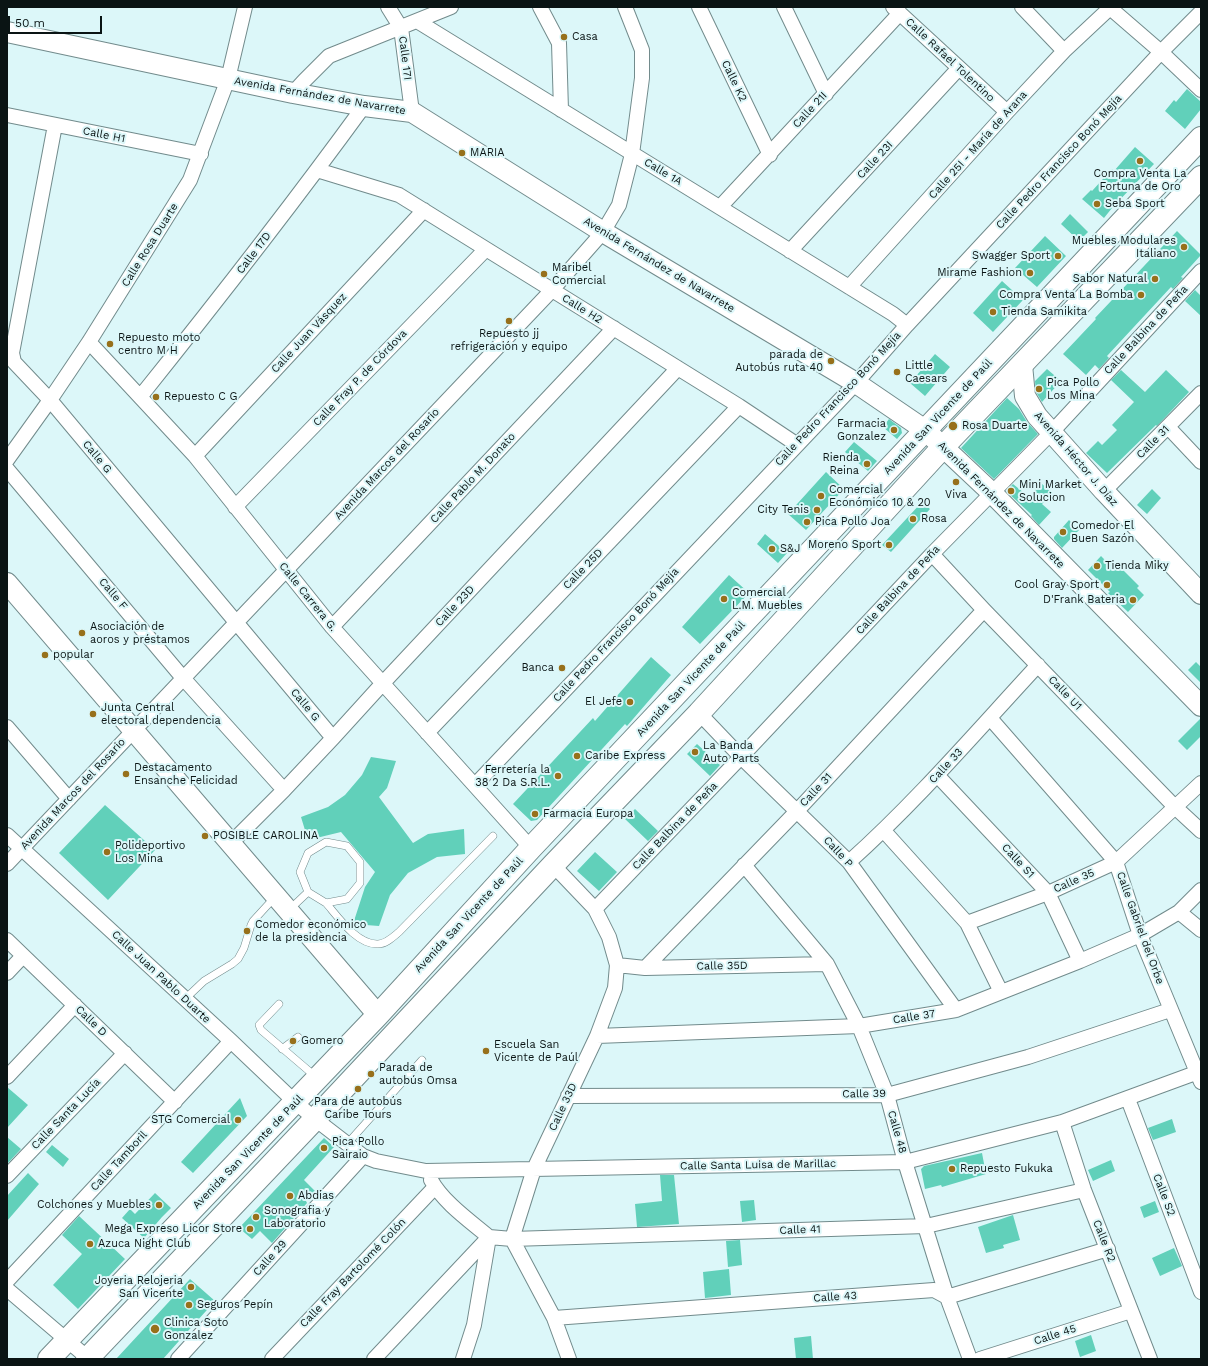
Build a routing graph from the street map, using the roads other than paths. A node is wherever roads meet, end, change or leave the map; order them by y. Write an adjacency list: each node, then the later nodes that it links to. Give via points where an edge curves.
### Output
1 (245, 7): 18 (street, Calle Rosa Duarte)
2 (388, 7): 13 (street, Calle 17I)
3 (451, 7): 12 (street)
4 (540, 7): 23 (street, via 559,43)
5 (625, 7): 30 (street, Avenida Marcos del Rosario, via 642,50 642,78)
6 (699, 7): 31 (street, Calle K2)
7 (784, 7): 21 (street)
8 (1022, 7): 15 (street)
9 (1110, 7): 15 (street, Calle 25I - María de Arana); 16 (street)
10 (896, 10): 17 (street, Calle Rafael Tolentino); 21 (street, Calle 21I)
11 (1201, 12): 16 (street, Calle Pedro Francisco Bonó Mejía)
12 (417, 21): 13 (street); 23 (street, Calle 1A)
13 (401, 28): 20 (street, via 330,56); 24 (street, Calle 17I)
14 (7, 32): 18 (main road, Avenida Fernández de Navarrete)
15 (1064, 52): 25 (street, Calle 25I - María de Arana)
16 (1161, 52): 19 (street); 42 (street, Calle Pedro Francisco Bonó Mejía)
17 (959, 68): 25 (street, Calle Rafael Tolentino); 38 (street, Calle 23I)
18 (228, 79): 20 (main road, Avenida Fernández de Navarrete); 29 (street, Calle Rosa Duarte)
19 (1201, 90)
20 (294, 93): 22 (main road, Avenida Fernández de Navarrete)
21 (826, 94): 31 (street, Calle 21I)
22 (364, 106): 24 (main road, Avenida Fernández de Navarrete); 32 (street, Calle 17D)
23 (561, 110): 30 (street, Calle 1A)
24 (412, 112): 36 (main road, Avenida Fernández de Navarrete)
25 (1007, 112): 40 (street, Calle 25I - María de Arana)
26 (7, 115): 27 (street, Calle H1)
27 (55, 125): 29 (street, Calle H1); 50 (street, Calle G, via 12,353 14,362)
28 (1201, 138): 53 (main road, Avenida San Vicente de Paúl)
29 (200, 154): 44 (street, Calle Rosa Duarte, via 190,180)
30 (632, 154): 34 (street, Calle 1A); 36 (street, Avenida Marcos del Rosario, via 619,205)
31 (770, 155): 34 (street, Calle 21I)
32 (317, 170): 35 (street, Calle H2, via 399,195); 49 (street, Calle 17D)
33 (1201, 177): 45 (main road)
34 (720, 207): 38 (street, Calle 1A)
35 (424, 210): 37 (street, Calle H2); 57 (street, Calle Juan Vásquez)
36 (603, 232): 41 (street, Avenida Marcos del Rosario); 47 (main road, Avenida Fernández de Navarrete)
37 (486, 249): 41 (street, Calle H2); 63 (street, Calle Fray P. de Córdova)
38 (790, 252): 40 (street, Calle 1A)
39 (1201, 271): 54 (street, Calle Balbina de Peña)
40 (849, 287): 42 (street, Calle 1A)
41 (552, 290): 43 (street, Calle H2); 65 (street, Avenida Marcos del Rosario)
42 (907, 325): 47 (street, Calle Pedro Francisco Bonó Mejía)
43 (614, 328): 46 (street, Calle H2); 70 (street, Calle Pablo M. Donato)
44 (89, 342): 49 (street, Calle Carrera G.); 50 (street, Calle Rosa Duarte)
45 (1022, 365): 54 (main road, Avenida Héctor J. Díaz, via 1025,396); 56 (main road)
46 (678, 368): 51 (street, Calle H2); 73 (street, Calle 23D)
47 (856, 383): 53 (main road, Avenida Fernández de Navarrete); 55 (street, Calle Pedro Francisco Bonó Mejía)
48 (1201, 393): 52 (street, Calle 31)
49 (140, 397): 57 (street, Calle Carrera G.)
50 (50, 400): 58 (street, Calle Rosa Duarte); 69 (street, Calle G)
51 (739, 406): 55 (street, Calle H2); 79 (street, Calle 25D)
52 (1168, 427): 59 (street); 61 (street, Calle 31)
53 (925, 430): 56 (main road, Avenida Fernández de Navarrete); 95 (main road, Avenida San Vicente de Paúl)
54 (1051, 433): 61 (main road, Avenida Héctor J. Díaz); 62 (street, Calle Balbina de Peña)
55 (796, 444): 84 (street, Calle Pedro Francisco Bonó Mejía)
56 (944, 447): 62 (main road, Avenida Fernández de Navarrete); 75 (main road)
57 (195, 456): 63 (street, Calle Carrera G.)
58 (7, 460)
59 (1201, 462)
60 (7, 469): 72 (street, Calle F)
61 (1104, 491): 67 (main road, Avenida Héctor J. Díaz)
62 (992, 493): 64 (street, Calle Balbina de Peña); 74 (main road, Avenida Fernández de Navarrete)
63 (235, 507): 65 (street, Calle Carrera G.)
64 (932, 554): 68 (street, Calle U1); 81 (street, Calle Balbina de Peña)
65 (286, 570): 69 (street, Avenida Marcos del Rosario); 70 (street, Calle Carrera G.)
66 (7, 583): 78 (main road)
67 (1201, 594)
68 (984, 610): 71 (street, Calle U1); 88 (street, Calle 31)
69 (236, 623): 72 (street, Avenida Marcos del Rosario); 80 (street, Calle G)
70 (332, 627): 73 (street, Calle Carrera G.)
71 (1038, 664): 76 (street, Calle 33); 87 (street, Calle U1)
72 (183, 678): 78 (street, Avenida Marcos del Rosario); 85 (street, Calle F)
73 (383, 683): 79 (street, Calle Carrera G.); 80 (street, Calle 23D)
74 (1201, 706)
75 (699, 713): 81 (street, Calle P); 99 (main road)
76 (990, 718): 82 (street, Calle 33); 97 (street, Calle Gabriel del Orbe)
77 (7, 727): 86 (street)
78 (134, 730): 86 (street, Avenida Marcos del Rosario); 93 (main road)
79 (427, 733): 84 (street, Calle Carrera G.)
80 (333, 738): 85 (street, Calle 23D)
81 (741, 757): 88 (street, Calle P); 106 (street, Calle Balbina de Peña)
82 (937, 775): 89 (street, Calle 33); 103 (street, Calle S1)
83 (1201, 783): 87 (street, Calle 35)
84 (475, 785): 95 (street, Calle Carrera G.)
85 (284, 790): 93 (street, Calle 23D)
86 (69, 799): 94 (street, Avenida Marcos del Rosario)
87 (1175, 807): 90 (street, Calle U1); 97 (street, Calle 35)
88 (797, 811): 96 (street, Calle P); 100 (street, Calle 31)
89 (884, 831): 96 (street, Calle 33); 108 (street)
90 (1201, 831)
91 (7, 835): 94 (street, Calle Juan Pablo Duarte)
92 (493, 836): 105 (lane, via 389,940 378,944 366,942 353,934)
93 (230, 843): 104 (main road)
94 (22, 848): 98 (street, Avenida Marcos del Rosario); 119 (street, Calle Juan Pablo Duarte)
95 (531, 848): 124 (main road, Avenida San Vicente de Paúl)
96 (849, 862): 122 (street, Calle P)
97 (1116, 862): 103 (street, Calle 35); 110 (street, Calle Gabriel del Orbe)
98 (7, 864)
99 (553, 865): 106 (street, Calle 33D); 140 (main road)
100 (744, 865): 114 (street, Calle 48); 116 (street, Calle 31)
101 (1201, 890): 107 (street, Calle 37)
102 (308, 892): 104 (lane); 105 (lane); 105 (lane, via 300,872 308,852 326,842 347,846 360,862 360,883 347,899)
103 (1048, 893): 108 (street, Calle 35); 113 (street, Calle S1)
104 (282, 903): 119 (lane, via 253,920 238,959 204,980); 124 (main road)
105 (326, 903)
106 (594, 910): 115 (street, Calle 33D, via 609,937)
107 (1180, 912): 109 (street); 110 (street, Calle 37)
108 (967, 923): 118 (street)
109 (1201, 930)
110 (1140, 935): 113 (street, Calle 37); 123 (street, Calle Gabriel del Orbe)
111 (7, 940): 112 (street, Calle D)
112 (24, 956): 117 (street); 121 (street, Calle D)
113 (1080, 961): 118 (street, Calle 37)
114 (827, 964): 116 (street, Calle 35D); 125 (street, Calle 48)
115 (617, 965): 116 (street, Calle 35D); 126 (street, Calle 33D, via 615,988)
116 (645, 968)
117 (7, 973)
118 (1001, 992): 122 (street, Calle 37)
119 (185, 999): 128 (street, Calle Juan Pablo Duarte)
120 (279, 1004): 129 (lane, via 259,1025)
121 (75, 1005): 130 (street, Calle D); 133 (street)
122 (956, 1010): 125 (street, Calle 37)
123 (1170, 1010): 132 (street, Calle Gabriel del Orbe); 135 (street, Calle 39, via 1028,1057)
124 (378, 1015): 134 (main road, Avenida San Vicente de Paúl)
125 (859, 1026): 126 (street, Calle 37); 135 (street, Calle 48)
126 (597, 1036): 136 (street, Calle 33D)
127 (298, 1037): 129 (lane)
128 (231, 1041): 138 (street, Calle Tamboril); 139 (street, Calle Juan Pablo Duarte)
129 (282, 1050): 134 (lane)
130 (124, 1053): 138 (street, Calle D); 147 (street, Calle Santa Lucía)
131 (422, 1060): 142 (lane)
132 (1200, 1075): 137 (street, Calle Santa Luisa de Marillac)
133 (7, 1077)
134 (318, 1078): 139 (main road, Avenida San Vicente de Paúl)
135 (887, 1095): 136 (street, Calle 39); 144 (street, Calle 48)
136 (568, 1096): 145 (street, Calle 33D)
137 (1128, 1099): 141 (street, Calle Santa Luisa de Marillac); 156 (street, Calle S2)
138 (175, 1102): 154 (street, Calle Tamboril)
139 (295, 1102): 140 (street, Calle Juan Pablo Duarte); 160 (main road, Avenida San Vicente de Paúl)
140 (315, 1119): 142 (street, Calle Santa Luisa de Marillac); 162 (main road)
141 (1062, 1122): 144 (street, Calle Santa Luisa de Marillac); 149 (street, Calle R2)
142 (347, 1144): 143 (street, Calle Santa Luisa de Marillac)
143 (362, 1156): 146 (street, Calle Santa Luisa de Marillac); 163 (street, Calle 29)
144 (905, 1162): 145 (street, Calle Santa Luisa de Marillac); 150 (street, Calle 48)
145 (534, 1169): 146 (street, Calle Santa Luisa de Marillac); 152 (street, Calle 33D)
146 (426, 1171): 148 (street)
147 (7, 1176)
148 (435, 1187): 151 (street); 164 (street, Calle Fray Bartolomé Colón)
149 (1084, 1190): 150 (street, Calle 41); 153 (street, Calle R2)
150 (926, 1226): 152 (street, Calle 41); 157 (street, Calle 48)
151 (489, 1237): 152 (street, Calle 41); 165 (street); 166 (street, via 474,1325)
152 (512, 1239): 159 (street)
153 (1108, 1249): 157 (street); 158 (street, Calle R2)
154 (7, 1281)
155 (7, 1289): 160 (street)
156 (1201, 1292)
157 (947, 1297): 159 (street, Calle 43, via 934,1290); 168 (street, Calle 48)
158 (1131, 1311): 169 (street, Calle 45); 170 (street, Calle R2)
159 (554, 1318): 167 (street)
160 (67, 1340): 161 (main road, Avenida San Vicente de Paúl); 162 (street)
161 (49, 1359)
162 (88, 1359)
163 (178, 1359)
164 (272, 1359)
165 (374, 1359)
166 (463, 1359)
167 (569, 1359)
168 (970, 1359)
169 (980, 1359)
170 (1150, 1359)

